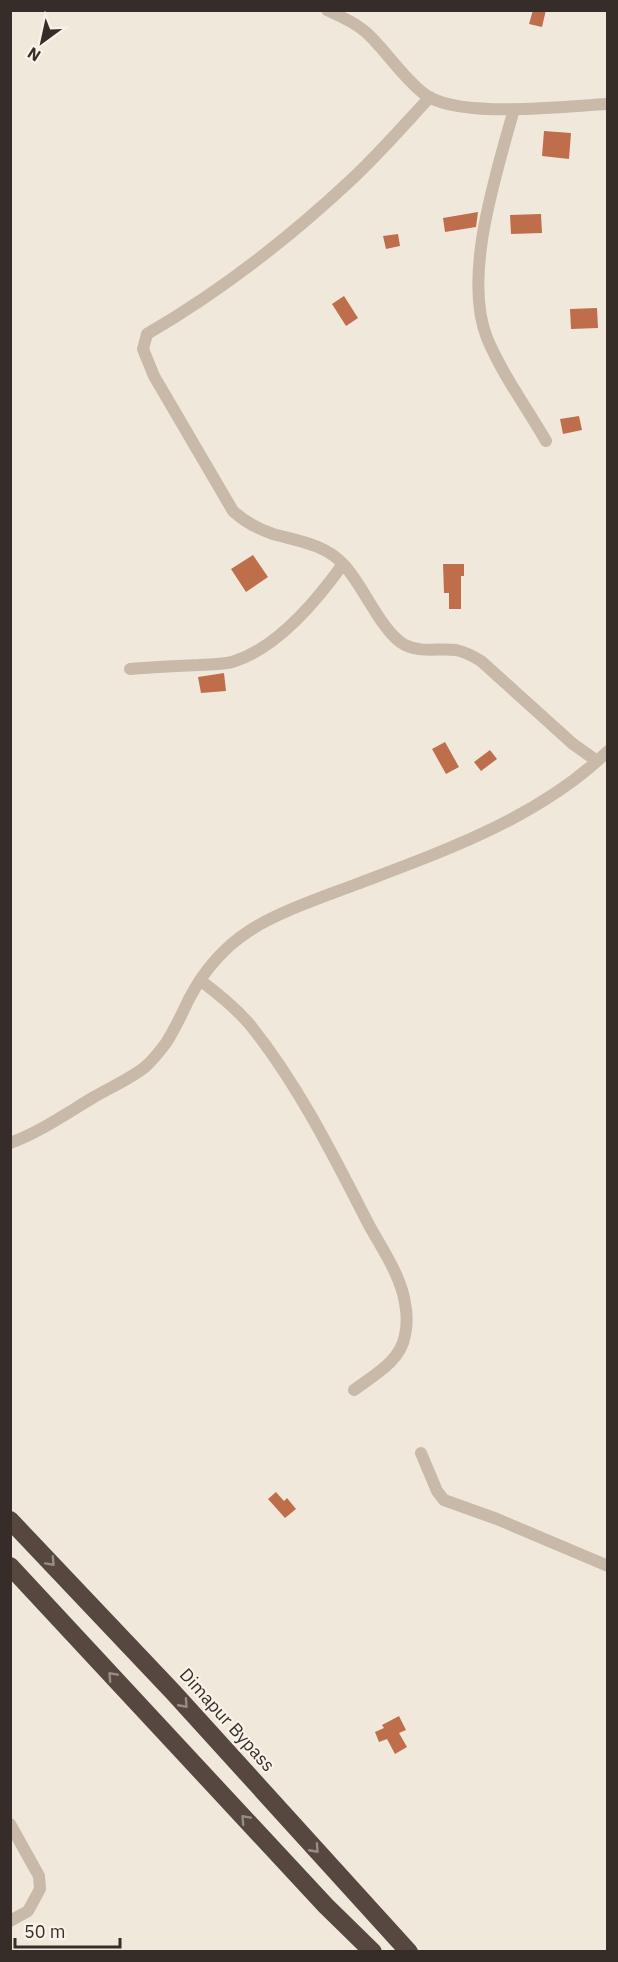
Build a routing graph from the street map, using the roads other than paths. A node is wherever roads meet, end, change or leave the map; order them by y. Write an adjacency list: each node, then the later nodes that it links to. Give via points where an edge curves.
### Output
1 (327, 10): 2 (street, via 369,34 406,77)
2 (430, 97): 4 (street, via 466,107); 6 (street, via 331,199 203,300 147,334 143,349 154,376 233,512 272,534 321,548)
3 (608, 104): 4 (street)
4 (514, 109): 5 (street, via 489,202 480,259 481,315 496,355)
5 (546, 441)
6 (343, 564): 7 (street, via 304,614 247,656 226,663); 9 (street, via 400,642 427,650 456,650 481,661)
7 (130, 669)
8 (608, 751): 9 (street)
9 (597, 761): 10 (street, via 540,803 437,855 259,926 231,945)
10 (200, 980): 11 (street, via 167,1041 145,1067); 12 (street, via 250,1025 287,1077 396,1276 405,1303 402,1348 394,1359)
11 (10, 1143)
12 (354, 1390)
13 (421, 1453): 16 (street, via 444,1500)
14 (10, 1520): 20 (highway, Dimapur Bypass, one-way to 20, via 173,1692)
15 (10, 1566): 19 (highway, one-way to 15)
16 (608, 1566)
17 (10, 1824): 18 (street, via 39,1876 40,1889 28,1911)
18 (10, 1922)
19 (373, 1952)
20 (409, 1952)

